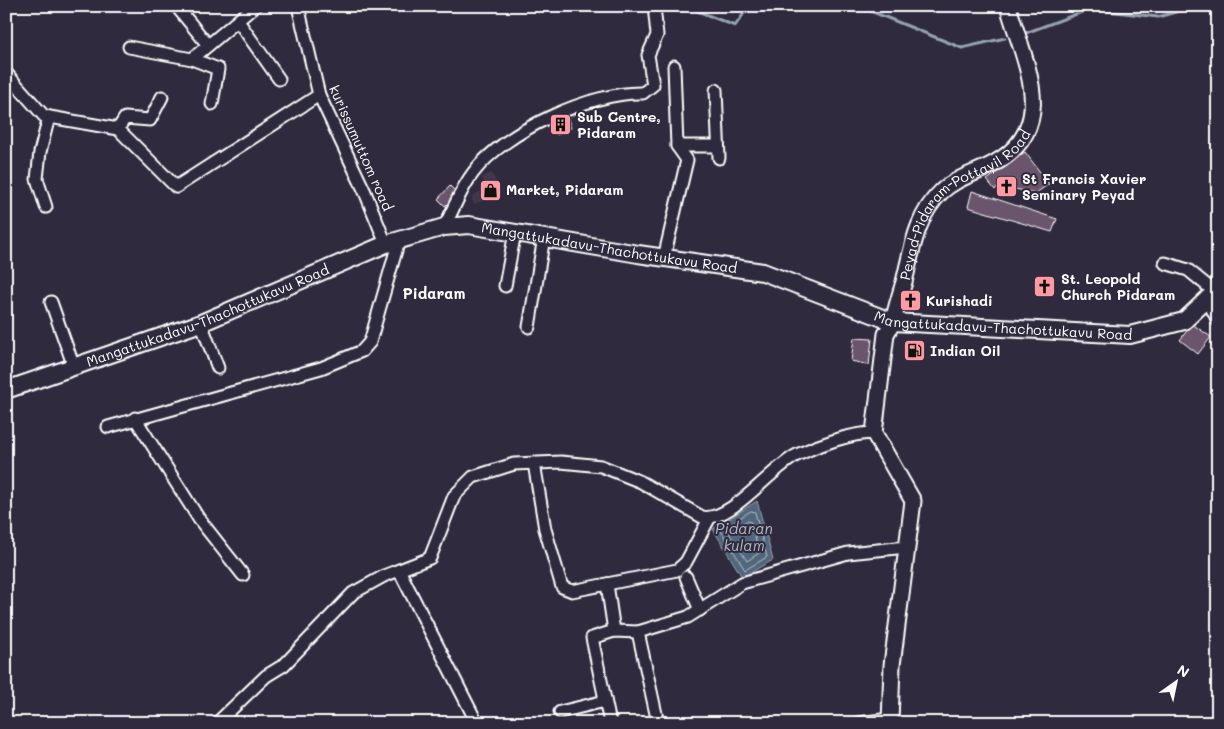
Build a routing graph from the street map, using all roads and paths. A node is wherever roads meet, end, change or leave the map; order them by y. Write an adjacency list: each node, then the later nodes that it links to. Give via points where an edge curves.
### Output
1 (255, 6): 6 (street)
2 (298, 6): 14 (street, kurissumuttom road)
3 (1008, 6): 33 (street, Peyad-Pidaram-Pottayil Road, via 1031,85 1032,118 1028,133 1014,151 951,184 931,204 915,234)
4 (177, 7): 7 (street)
5 (654, 9): 23 (street, via 656,35 648,55 653,85 643,93 609,96 568,109 521,131 472,173)
6 (238, 21): 7 (street); 12 (street)
7 (208, 45): 9 (street)
8 (129, 47): 9 (street)
9 (192, 59): 16 (street, via 218,69)
10 (674, 66): 19 (street)
11 (6, 73): 17 (street)
12 (279, 79)
13 (716, 90): 20 (street)
14 (320, 95): 18 (street, via 176,187); 26 (street, kurissumuttom road)
15 (162, 98): 18 (street, via 150,120 125,118)
16 (212, 104)
17 (49, 118): 18 (street); 22 (street, via 37,179)
18 (118, 129)
19 (677, 146): 20 (street); 27 (street, via 686,160)
20 (718, 146): 21 (street)
21 (719, 158)
22 (46, 207)
23 (444, 227): 24 (main road, Mangattukadavu-Thachottukavu Road, via 469,225); 26 (main road, Mangattukadavu-Thachottukavu Road)
24 (515, 232): 25 (main road, Mangattukadavu-Thachottukavu Road); 29 (street)
25 (544, 237): 27 (main road, Mangattukadavu-Thachottukavu Road); 35 (street)
26 (392, 242): 34 (main road, Mangattukadavu-Thachottukavu Road); 39 (street, via 370,342 362,351 321,368)
27 (664, 258): 33 (main road, Mangattukadavu-Thachottukavu Road, via 763,272)
28 (1165, 263): 30 (street, via 1188,270)
29 (505, 286)
30 (1213, 293): 32 (street); 33 (main road, Mangattukadavu-Thachottukavu Road, via 1184,321 1130,335)
31 (51, 302): 36 (street)
32 (1218, 321)
33 (893, 322): 41 (street, Peyad-Pidaram-Pottayil Road, via 886,334)
34 (201, 323): 36 (main road, Mangattukadavu-Thachottukavu Road); 37 (street)
35 (529, 327)
36 (74, 367): 38 (main road, Mangattukadavu-Thachottukavu Road)
37 (218, 368)
38 (6, 390)
39 (135, 418): 40 (street); 46 (street, via 199,519)
40 (108, 427)
41 (874, 433): 43 (street, via 858,433 797,455 721,514); 44 (street, via 913,501)
42 (534, 463): 43 (street, via 600,466 641,482); 45 (street, via 514,464 473,477 454,496 430,558); 48 (street, via 545,529 562,587 572,591)
43 (709, 518): 48 (street, via 686,562 677,570)
44 (907, 547): 49 (street, via 848,553 742,583); 54 (street, via 892,665)
45 (399, 570): 55 (street, via 353,593 284,665 266,676); 56 (street)
46 (243, 576)
47 (686, 577): 49 (street)
48 (607, 584): 50 (street)
49 (700, 610): 51 (street, via 688,617)
50 (614, 632): 51 (street); 52 (street, via 592,638)
51 (638, 632): 58 (street)
52 (605, 701): 53 (street); 57 (street)
53 (560, 712)
54 (890, 721): 59 (street)
55 (218, 723)
56 (477, 723)
57 (610, 723)
58 (658, 723)
59 (858, 723)

